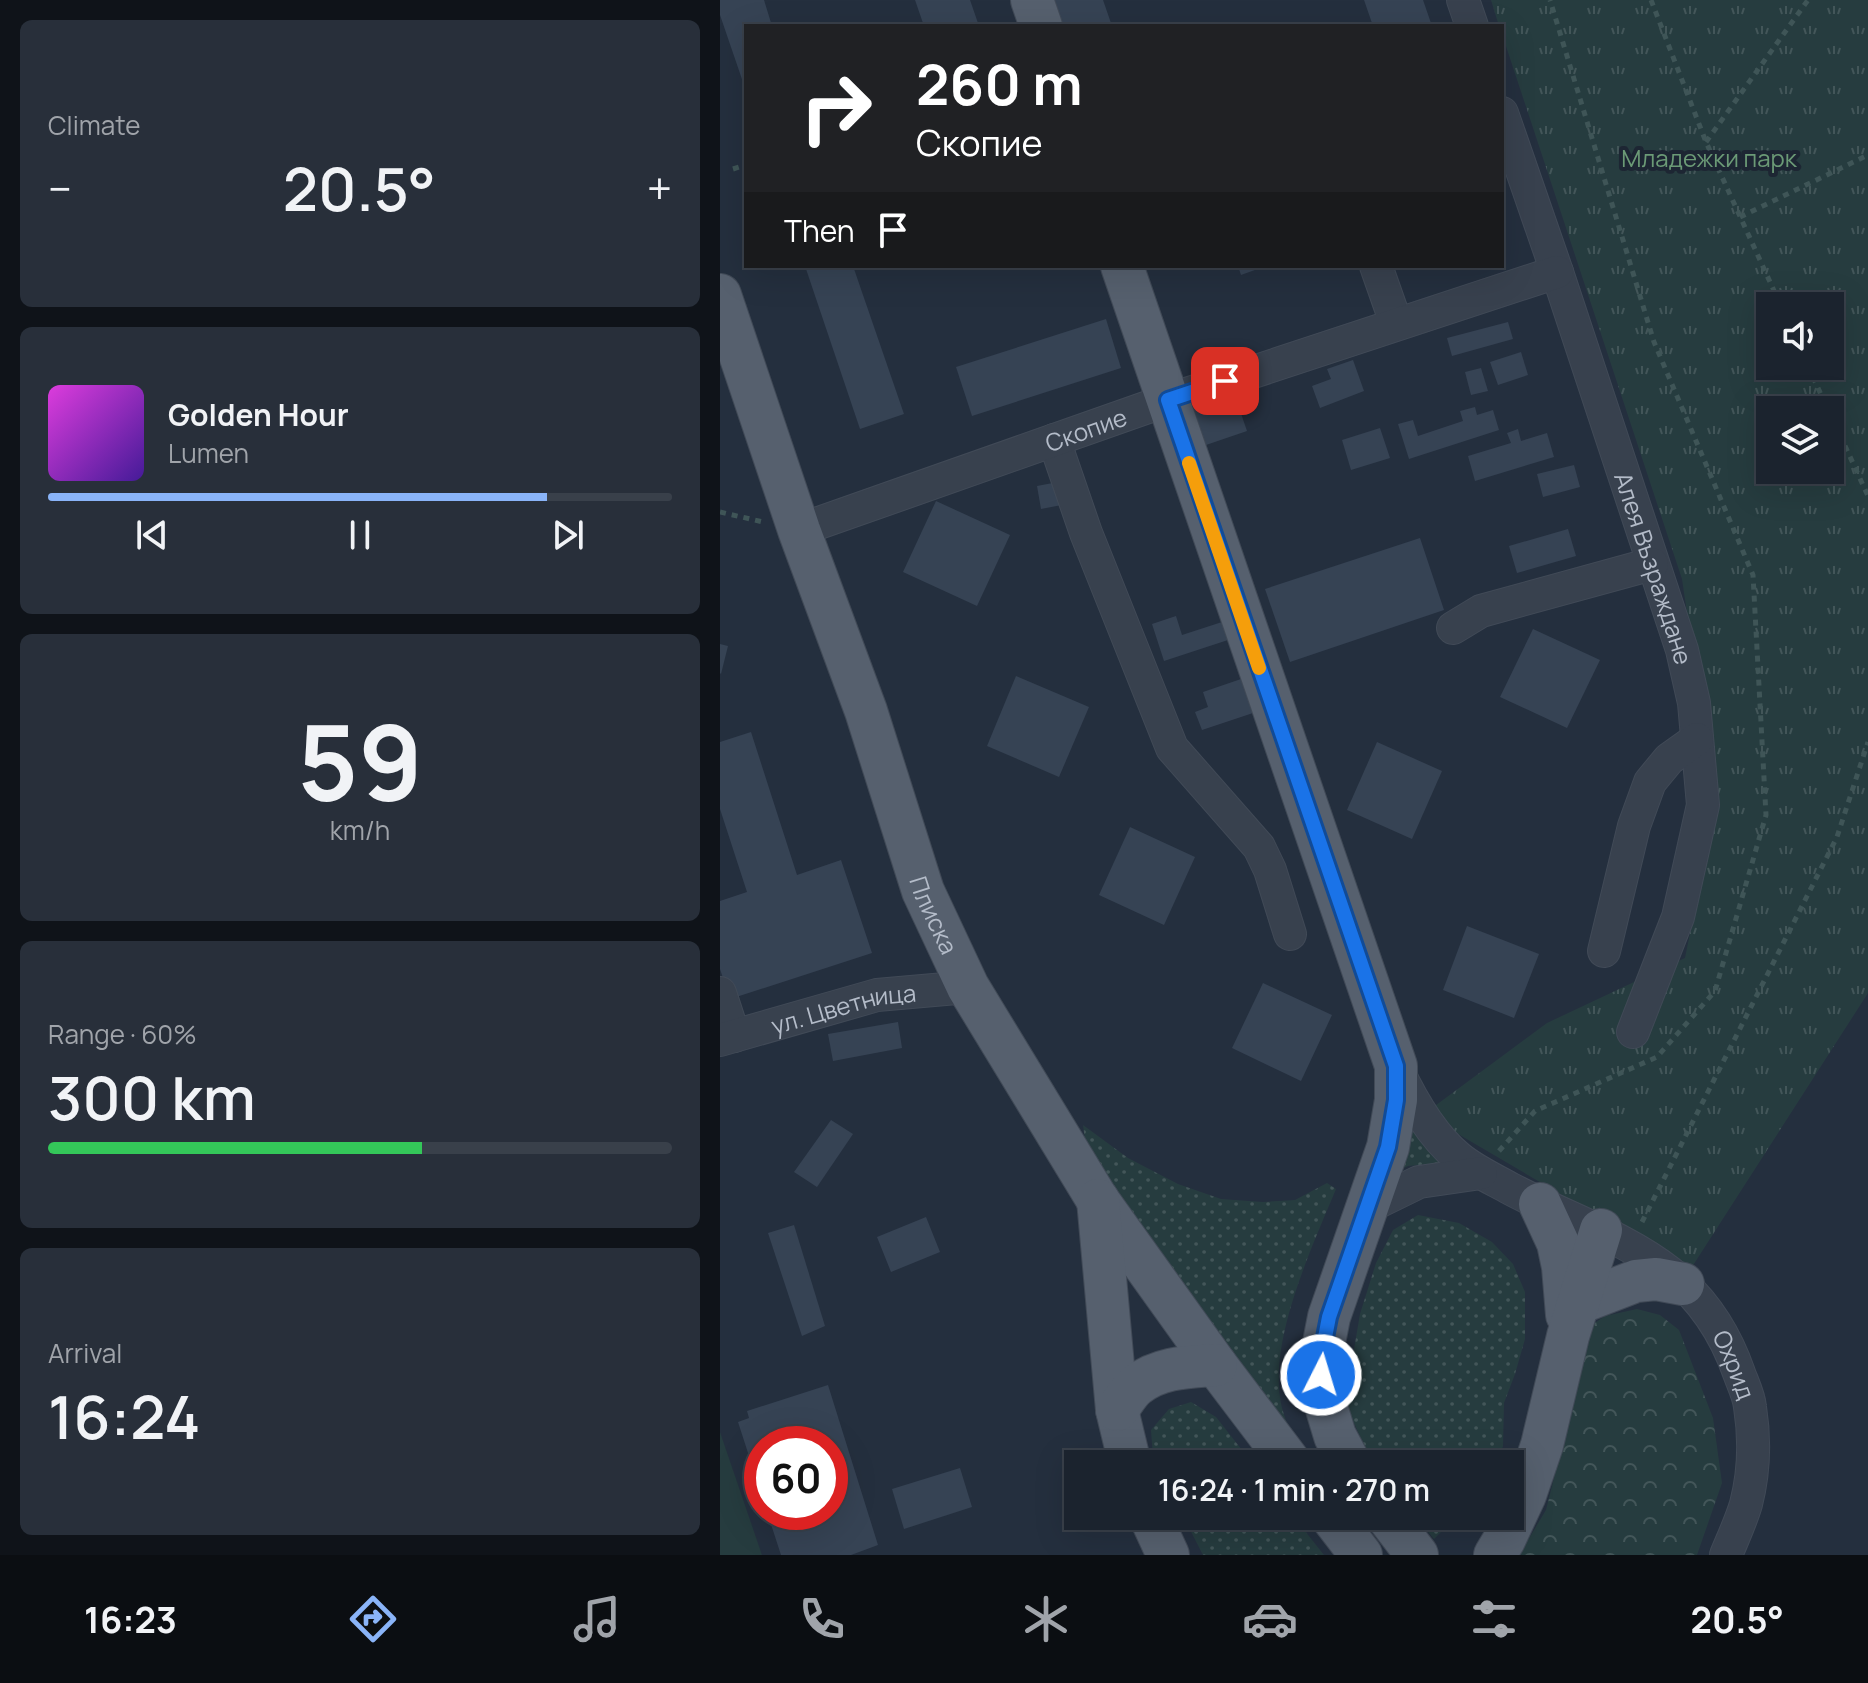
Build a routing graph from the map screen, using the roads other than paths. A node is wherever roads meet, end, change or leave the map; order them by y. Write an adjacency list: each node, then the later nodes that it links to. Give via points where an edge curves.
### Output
1 (1032, 0): 3 (main road)
2 (1463, 0): 4 (street)
3 (1040, 24)
4 (1471, 24)
5 (1504, 119): 8 (street, Алея Възраждане)
6 (1123, 268): 11 (main road)
7 (1377, 268): 10 (street)
8 (1557, 272): 10 (street, Скопие); 14 (street, Алея Възраждане)
9 (720, 295): 13 (main road, Плиска)
10 (1396, 323): 11 (street, Скопие)
11 (1168, 400): 12 (street, Скопие); 23 (main road)
12 (1054, 440): 13 (street, Скопие); 17 (street, via 1172,748 1259,847)
13 (799, 530): 19 (main road, Плиска, via 866,711 923,891)
14 (1652, 564): 15 (street, via 1481,611); 16 (street, Алея Възраждане, via 1682,650)
15 (1453, 628)
16 (1697, 739): 18 (street, via 1669,759 1650,782); 21 (street, Алея Възраждане, via 1700,819 1678,917)
17 (1290, 934)
18 (1604, 951)
19 (968, 987): 22 (street, ул. Цветница, via 877,995); 25 (main road, Плиска)
20 (720, 993): 22 (street)
21 (1633, 1032)
22 (727, 1038)
23 (1396, 1066): 24 (street, Охрид, via 1430,1128); 27 (main road, via 1388,1147)
24 (1481, 1173): 26 (street, Охрид); 27 (street, via 1419,1182 1376,1203)
25 (1097, 1199): 31 (main road, Плиска); 32 (main road)
26 (1540, 1204): 28 (street, Охрид); 30 (main road, via 1558,1243)
27 (1362, 1220): 35 (main road, via 1329,1317 1321,1358 1322,1393)
28 (1601, 1230): 29 (street, Охрид, via 1661,1264); 30 (main road)
29 (1683, 1284): 30 (main road, via 1636,1281); 43 (street, Охрид, via 1712,1317 1750,1406 1754,1460)
30 (1574, 1319): 42 (main road, via 1542,1445 1525,1495)
31 (1216, 1365): 32 (main road, via 1154,1374 1134,1387); 34 (main road, Плиска)
32 (1117, 1410): 33 (main road)
33 (1127, 1450)
34 (1280, 1450)
35 (1342, 1450)
36 (1156, 1530): 39 (main road)
37 (1342, 1530): 40 (main road)
38 (1398, 1530): 41 (main road)
39 (1168, 1555)
40 (1361, 1555)
41 (1417, 1555)
42 (1495, 1555)
43 (1726, 1555)

